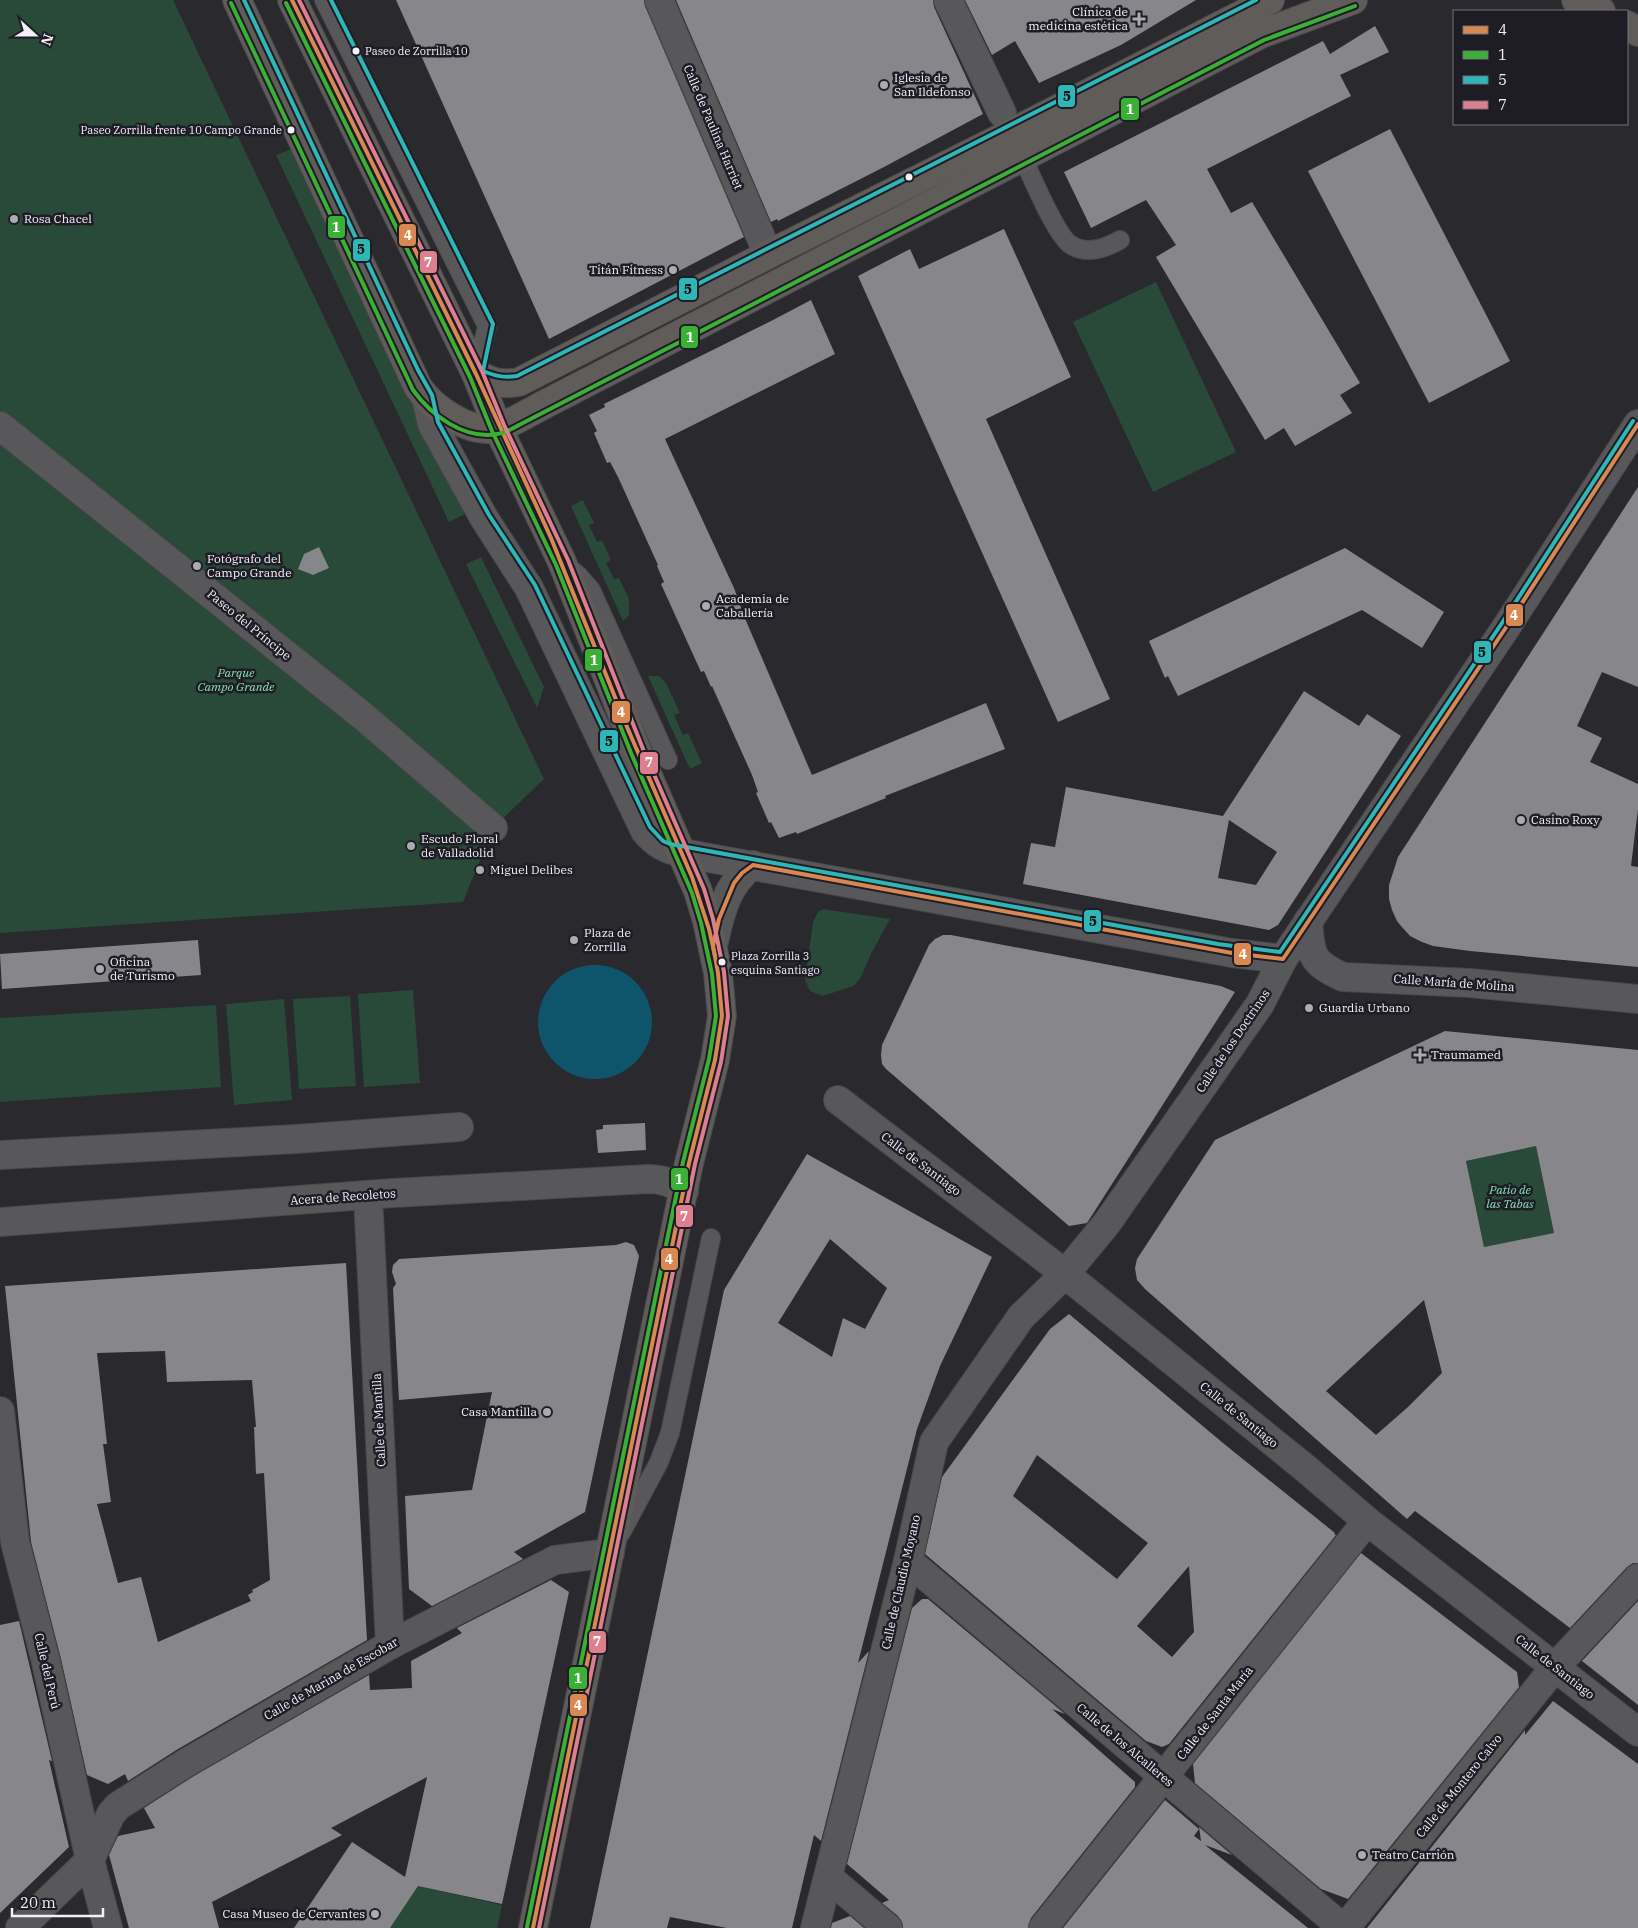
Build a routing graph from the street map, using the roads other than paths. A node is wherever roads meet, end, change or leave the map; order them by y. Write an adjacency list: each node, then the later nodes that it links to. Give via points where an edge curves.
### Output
1 (237, 0): 15 (main road)
2 (292, 0): 14 (main road)
3 (324, 0): 14 (lane, via 486,326)
4 (659, 0): 13 (street, Calle de Paulina Harriet)
5 (948, 0): 11 (street)
6 (1353, 0): 10 (main road)
7 (1576, 0): 9 (main road)
8 (1255, 4): 10 (street); 11 (main road)
9 (1599, 10)
10 (1313, 15): 11 (main road)
11 (1012, 135): 12 (lane, via 1061,234 1070,244 1093,250); 13 (main road); 18 (main road)
12 (1120, 240)
13 (768, 254): 14 (main road, via 519,382 494,383)
14 (476, 374): 18 (main road)
15 (426, 398): 18 (main road, via 463,422 486,430); 22 (street, via 432,424 484,518 529,588 646,831 659,846)
16 (1638, 424): 24 (street, Calle de los Doctrinos, via 1507,626)
17 (0, 426): 21 (street, Paseo del Príncipe, via 364,717)
18 (498, 428): 19 (main road)
19 (562, 562): 20 (lane, via 591,590); 22 (main road, via 637,751)
20 (668, 760)
21 (493, 828)
22 (682, 853): 23 (street); 25 (main road, via 698,891)
23 (753, 865): 25 (street, via 734,883 719,919); 26 (street, via 1217,950)
24 (1308, 921): 26 (street, Calle de los Doctrinos); 27 (street, Calle María de Molina, via 1314,958 1325,969 1343,976 1470,983)
25 (713, 946): 31 (main road, via 722,1016)
26 (1282, 959): 35 (street, Calle de los Doctrinos, via 1254,1012 1108,1223)
27 (1638, 999)
28 (838, 1100): 35 (street, Calle de Santiago)
29 (459, 1127): 30 (street)
30 (0, 1155)
31 (684, 1191): 32 (street, Acera de Recoletos, via 659,1179); 38 (main road)
32 (368, 1195): 33 (street, Acera de Recoletos); 41 (street, Calle de Mantilla)
33 (0, 1222)
34 (711, 1238): 38 (lane, via 670,1433 659,1462)
35 (1065, 1274): 37 (street, Calle de Santiago); 39 (street, Calle de Claudio Moyano, via 1021,1317 934,1442)
36 (0, 1411): 45 (street, Calle del Perú, via 16,1542)
37 (1367, 1520): 42 (street, Calle de Santiago); 44 (street, Calle de Santa María)
38 (610, 1553): 41 (street, Calle de Marina de Escobar, via 555,1560); 49 (main road)
39 (908, 1561): 44 (street, Calle de los Alcalleres); 46 (street, Calle de Claudio Moyano)
40 (1638, 1578): 42 (street, Calle de Montero Calvo)
41 (390, 1645): 45 (street, Calle de Marina de Escobar, via 186,1762 118,1806 111,1814)
42 (1555, 1667): 43 (street, Calle de Santiago); 53 (street, Calle de Montero Calvo)
43 (1638, 1732)
44 (1164, 1778): 52 (street, Calle de Santa María); 53 (street, Calle de los Alcalleres)
45 (90, 1860): 47 (street); 48 (street, Calle del Perú)
46 (829, 1878): 50 (street, Calle de Claudio Moyano); 51 (street)
47 (20, 1928)
48 (108, 1928)
49 (533, 1928)
50 (815, 1928)
51 (888, 1928)
52 (1043, 1928)
53 (1344, 1928)

